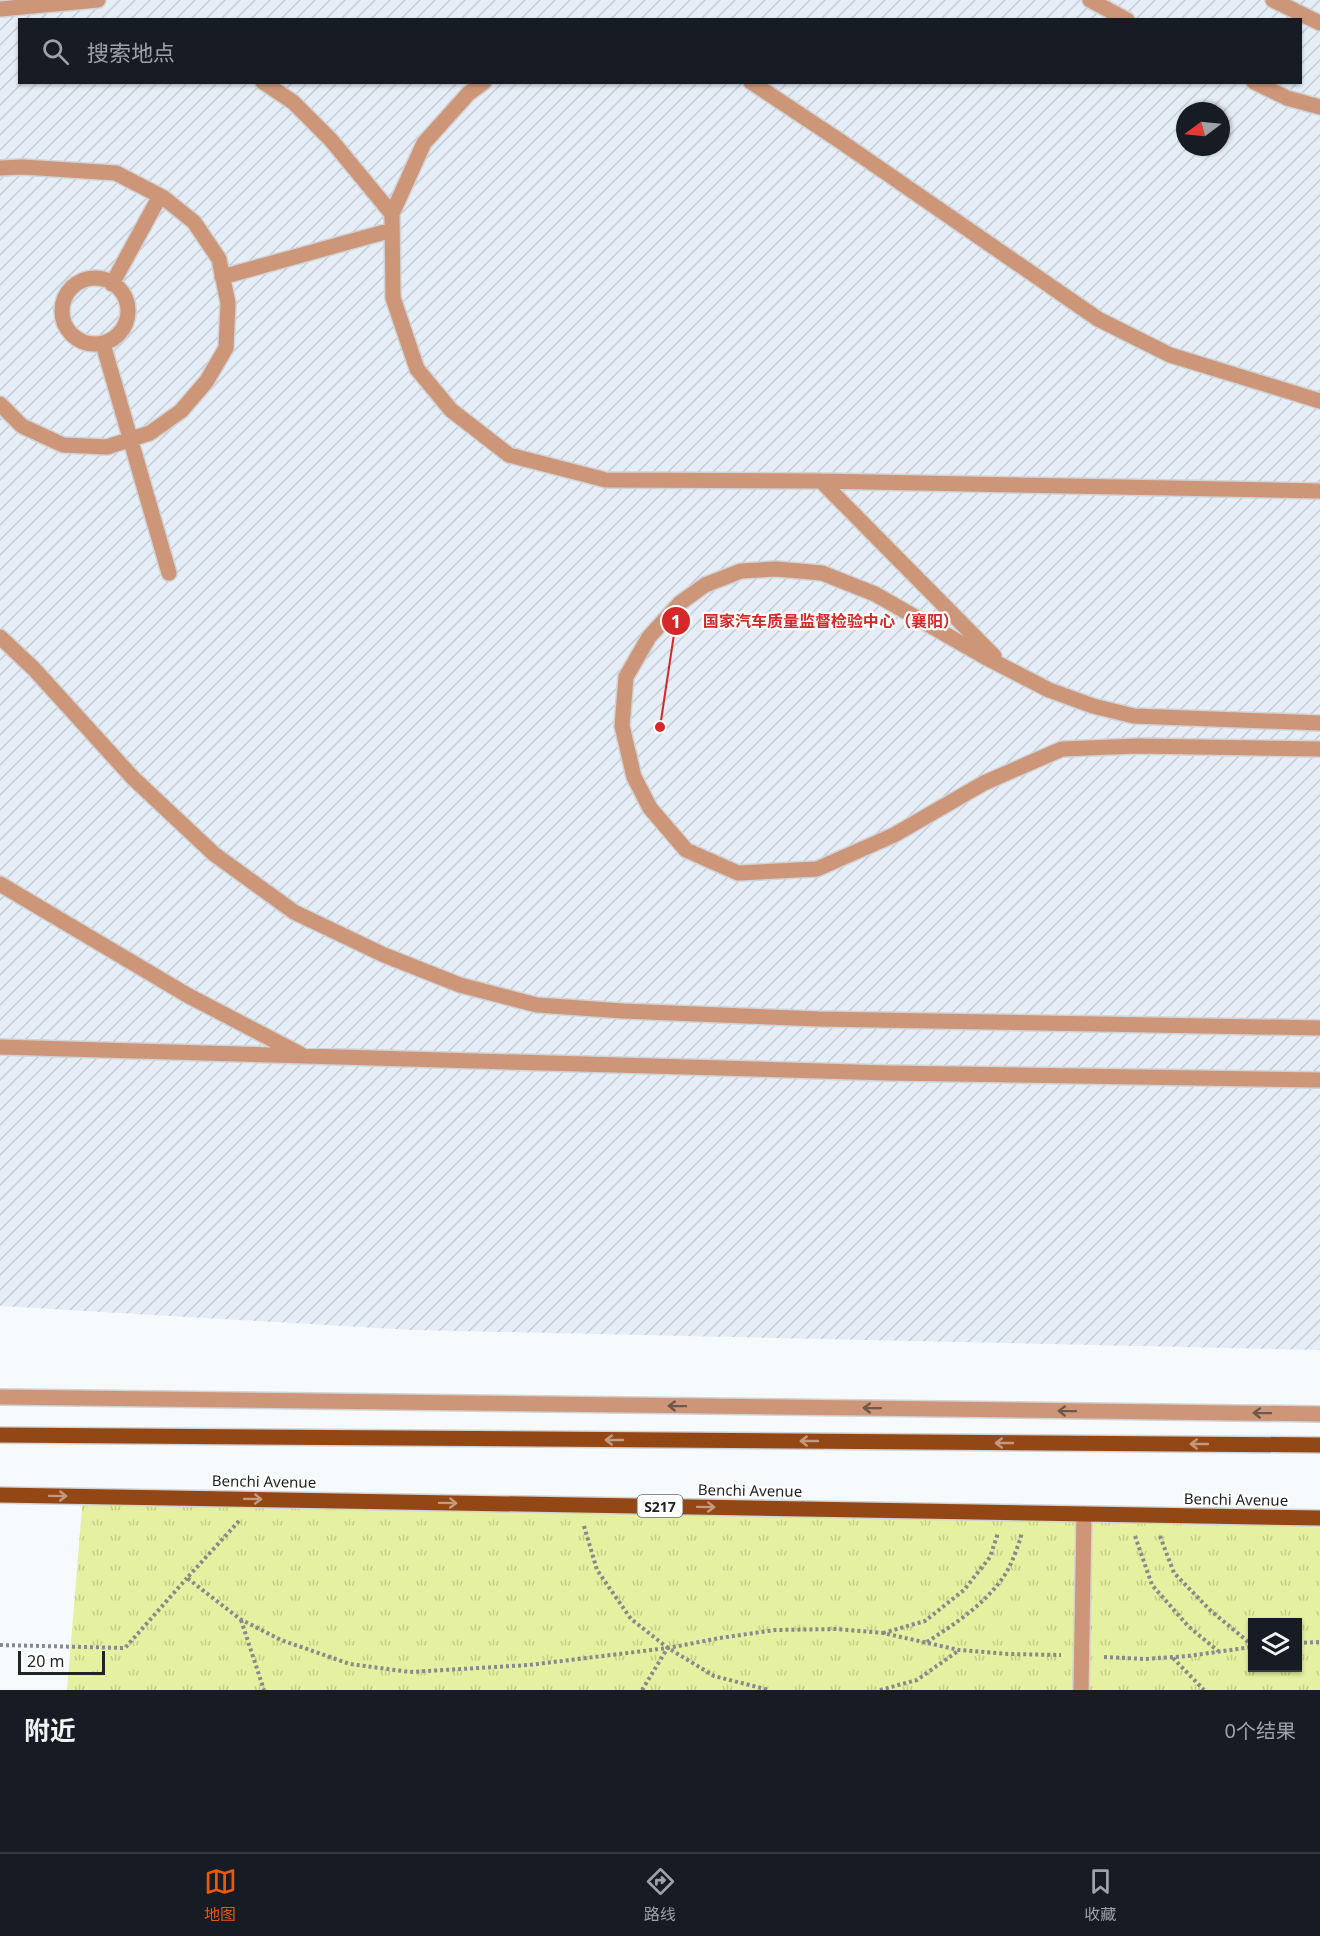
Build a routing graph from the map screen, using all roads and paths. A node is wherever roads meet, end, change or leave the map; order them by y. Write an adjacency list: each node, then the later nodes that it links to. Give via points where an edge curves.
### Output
1 (98, 0): 4 (street)
2 (1090, 0): 5 (street)
3 (1273, 0): 6 (street)
4 (0, 9)
5 (1123, 18)
6 (1320, 23)
7 (267, 84): 14 (street, via 294,102 331,140)
8 (480, 84): 14 (street, via 424,143)
9 (754, 84): 18 (street, via 1098,319 1170,355)
10 (1258, 84): 11 (street, via 1287,98)
11 (1320, 107)
12 (0, 168): 13 (street, via 116,173)
13 (160, 196): 15 (street, via 194,222 219,259); 16 (street)
14 (392, 222): 15 (street); 21 (street, via 393,298 417,369 451,410 509,455 606,480)
15 (222, 277): 20 (street, via 228,303 226,348 206,382 181,411 150,433)
16 (112, 284): 17 (street, via 122,291 127,321 120,333); 17 (street, via 86,279 73,286 64,298 62,314 67,329 78,340)
17 (103, 344): 20 (street)
18 (1320, 401)
19 (0, 404): 20 (street, via 22,426 63,445 107,447)
20 (131, 439): 23 (street)
21 (821, 481): 22 (street); 25 (street)
22 (1320, 491)
23 (169, 573)
24 (0, 637): 29 (street, via 133,778 214,854 294,912 384,955 460,985 537,1005 635,1012)
25 (1004, 667): 26 (street, via 1049,690 1134,716); 27 (street, via 875,594 822,573 741,571 705,585 680,603 649,637 626,677 622,726 634,777 650,808 686,850 738,873 817,869 894,835 984,783 1062,749)
26 (1320, 723)
27 (1320, 749)
28 (0, 884): 31 (street, via 187,995)
29 (1320, 1028)
30 (0, 1047): 31 (street)
31 (304, 1056): 32 (street, via 888,1073)
32 (1320, 1080)
33 (0, 1397): 34 (street, one-way to 33)
34 (1320, 1414)
35 (0, 1435): 36 (main road, one-way to 35)
36 (1320, 1445)
37 (0, 1495): 38 (main road, Benchi Avenue / S217, one-way to 38)
38 (260, 1499): 39 (main road, Benchi Avenue / S217, one-way to 39); 46 (path)
39 (578, 1505): 40 (main road, Benchi Avenue / S217, one-way to 40); 55 (path, via 597,1570 631,1619)
40 (1005, 1512): 41 (main road, Benchi Avenue / S217); 48 (path, via 990,1557 964,1590 926,1621)
41 (1029, 1513): 42 (main road, Benchi Avenue / S217); 49 (path, via 1006,1573 961,1621)
42 (1084, 1514): 43 (main road, Benchi Avenue / S217); 58 (street)
43 (1127, 1515): 44 (main road, Benchi Avenue / S217); 57 (path, via 1152,1585 1188,1626)
44 (1152, 1515): 45 (main road, Benchi Avenue / S217); 51 (path, via 1174,1573)
45 (1320, 1518)
46 (187, 1578): 47 (path); 53 (path, via 125,1648)
47 (240, 1619): 55 (path, via 281,1640 350,1664 410,1672 529,1665); 60 (path)
48 (882, 1633): 49 (path); 55 (path, via 775,1630)
49 (926, 1642): 56 (path)
50 (1320, 1642): 52 (path)
51 (1248, 1643)
52 (1302, 1643)
53 (0, 1646)
54 (1248, 1647): 57 (path)
55 (668, 1648): 61 (path); 62 (path, via 714,1676)
56 (958, 1650): 58 (path); 63 (path, via 916,1680)
57 (1219, 1652): 59 (path)
58 (1082, 1655): 59 (path); 64 (street)
59 (1172, 1657): 65 (path)
60 (264, 1690)
61 (642, 1690)
62 (769, 1690)
63 (880, 1690)
64 (1081, 1690)
65 (1204, 1690)

